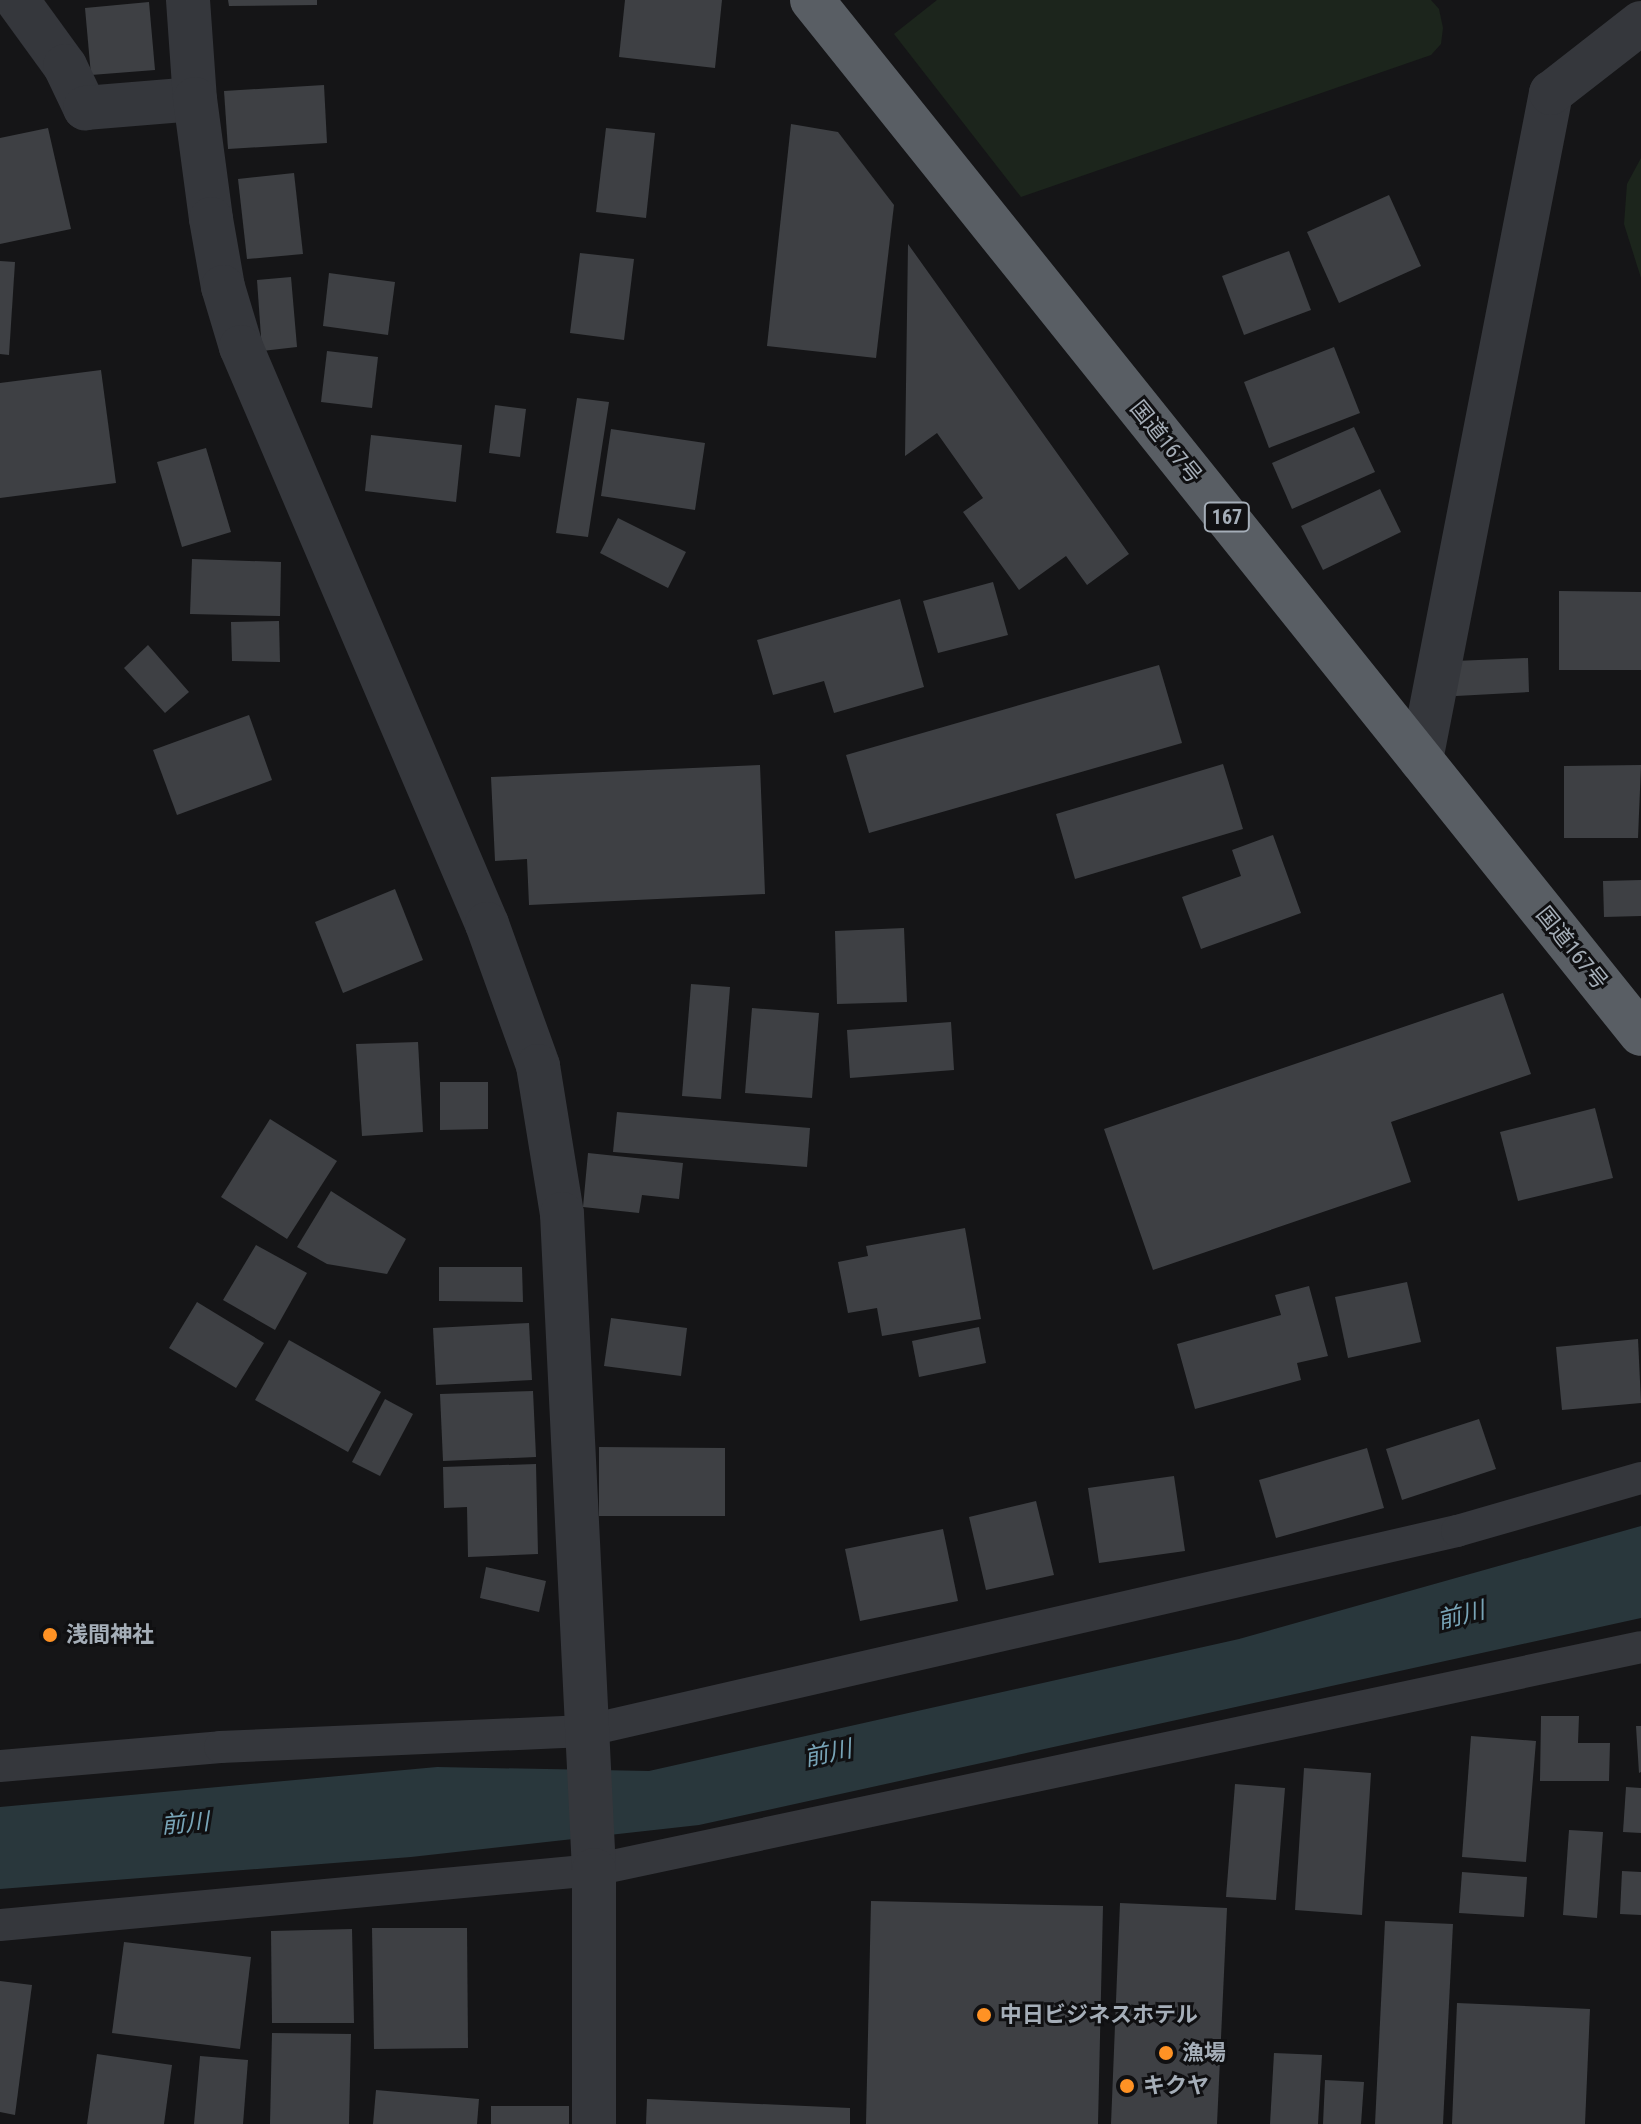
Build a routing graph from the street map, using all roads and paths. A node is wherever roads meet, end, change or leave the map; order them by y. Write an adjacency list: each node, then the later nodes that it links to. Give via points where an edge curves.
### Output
1 (17, 0): 5 (street, via 65,66 85,108)
2 (188, 0): 5 (street)
3 (812, 0): 6 (highway, 国道167号 / 167)
4 (1641, 23): 6 (street, via 1551,93)
5 (195, 99): 10 (street, via 223,287 241,347 487,924 538,1066 562,1214)
6 (1421, 760): 7 (highway, 国道167号 / 167)
7 (1641, 1034)
8 (1641, 1478): 10 (lane, via 1457,1531)
9 (1641, 1647): 12 (lane)
10 (585, 1731): 11 (lane, via 220,1747); 12 (street)
11 (0, 1766)
12 (594, 1870): 13 (lane); 14 (street)
13 (0, 1925)
14 (594, 2124)

